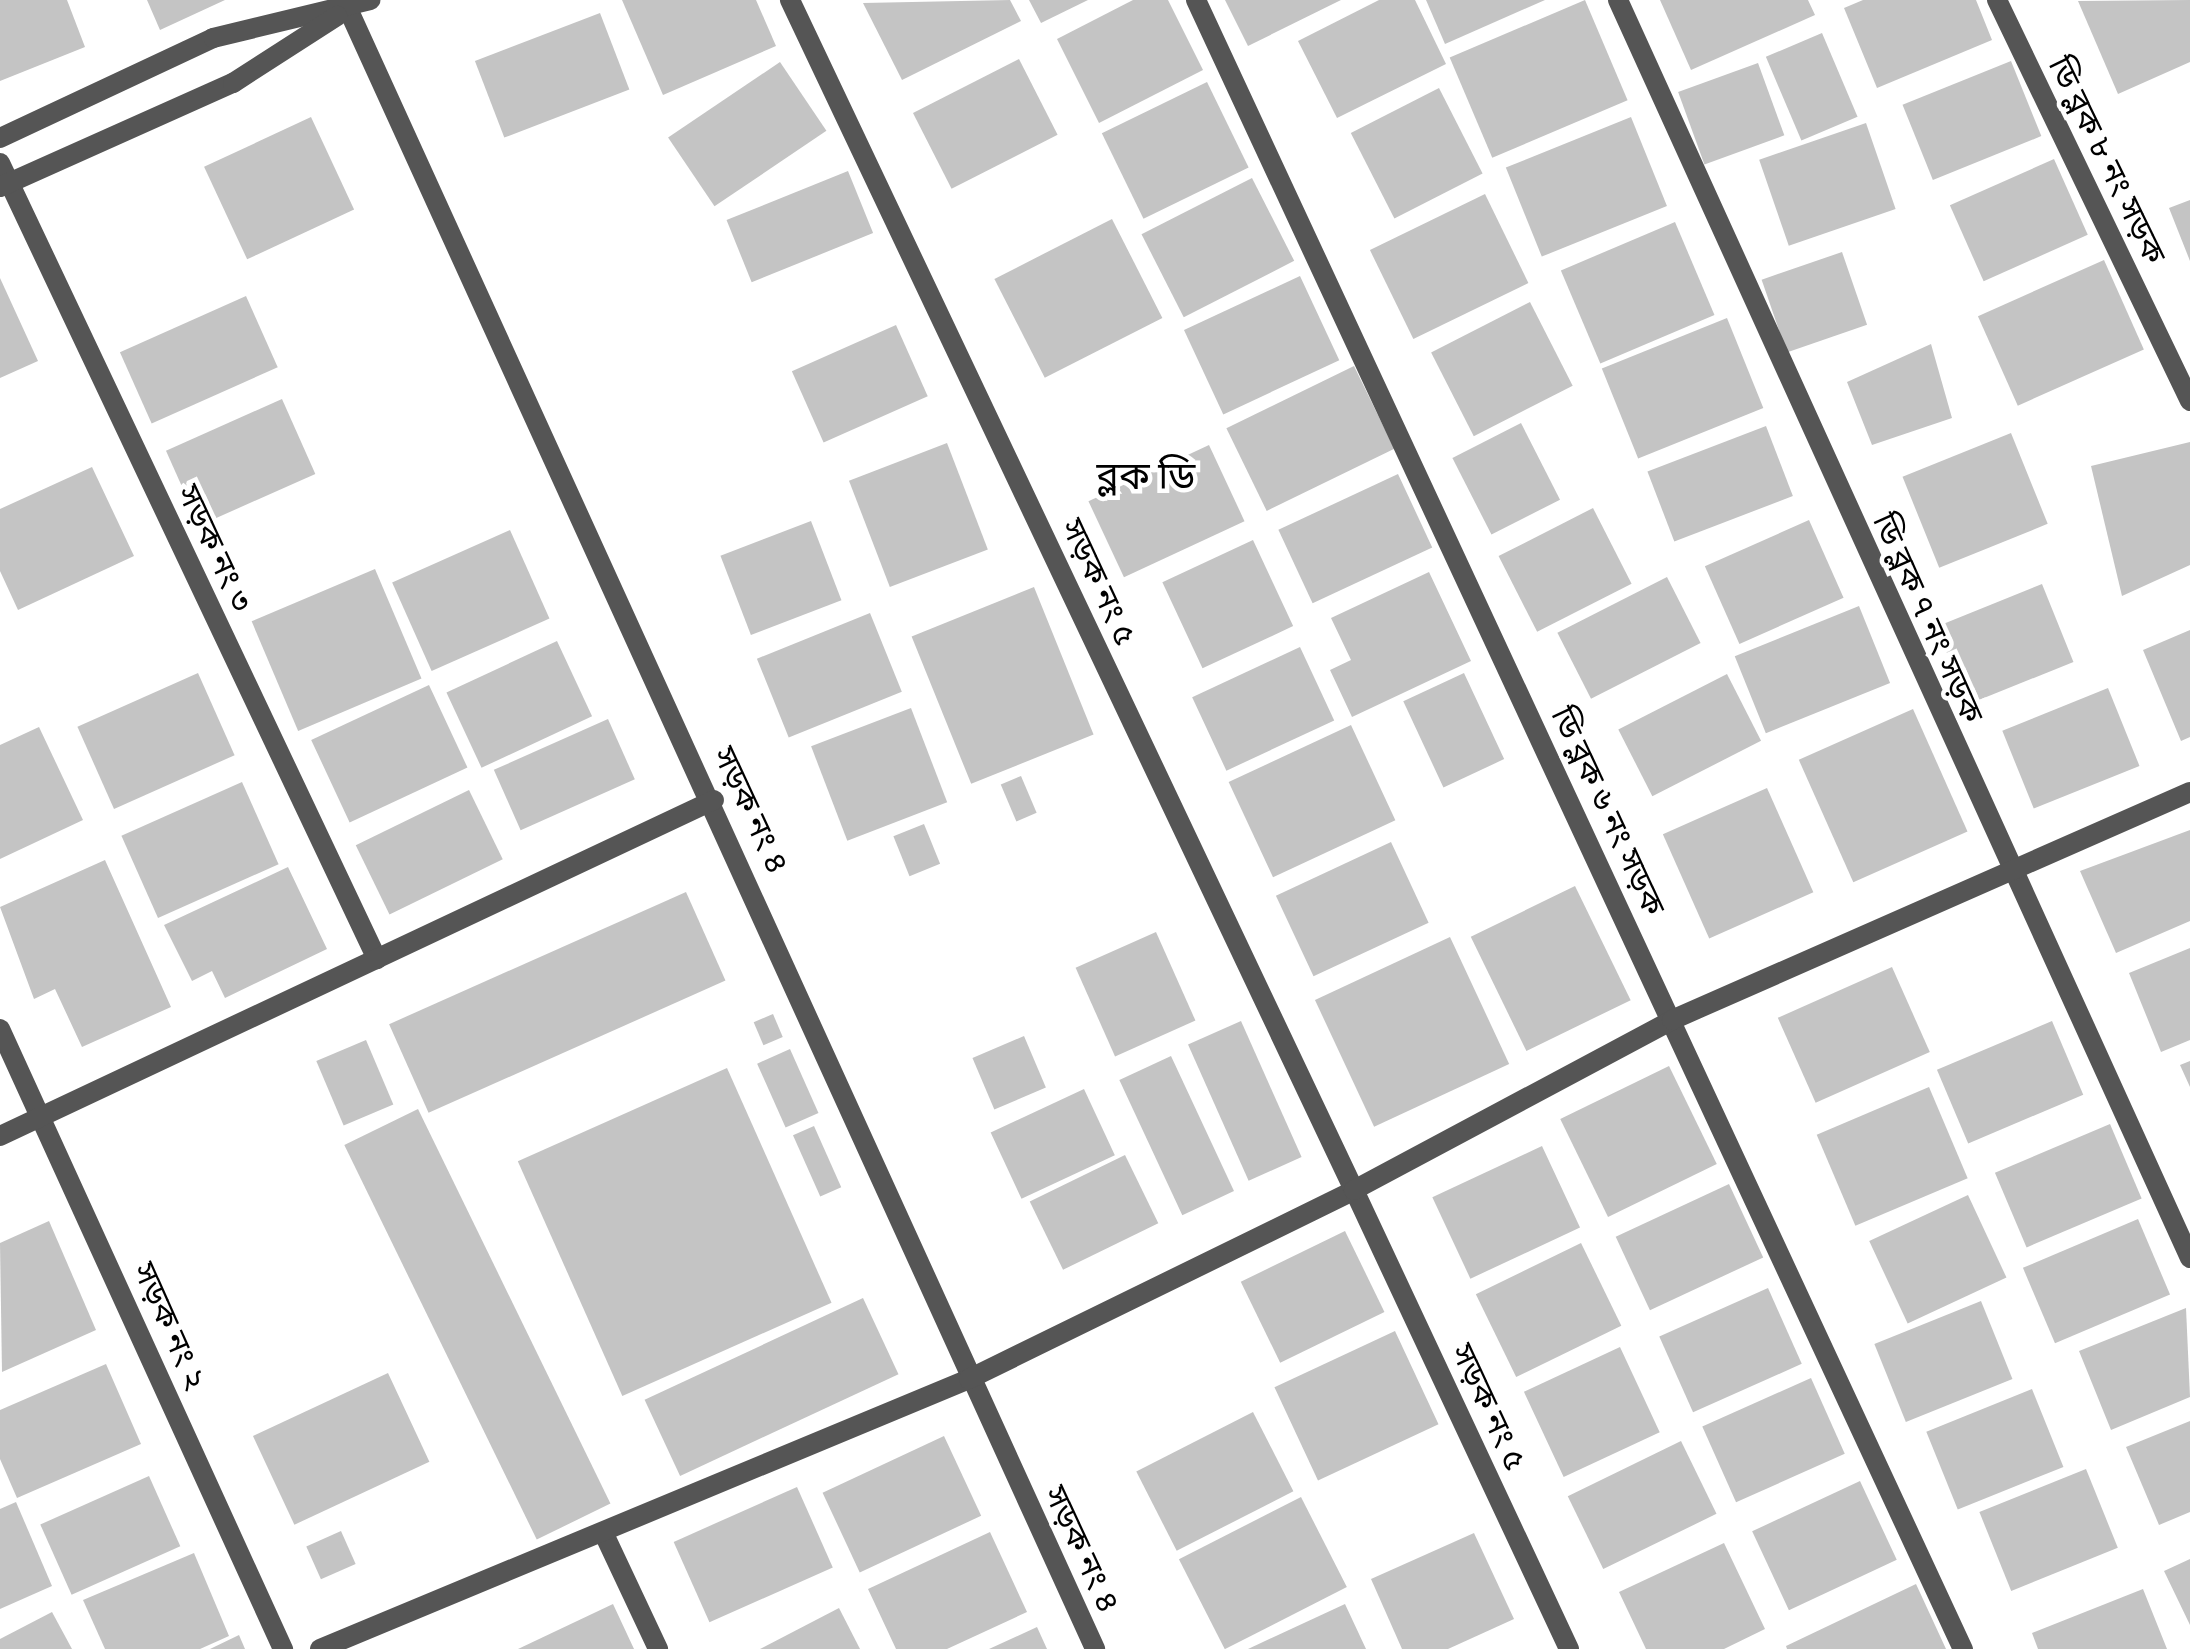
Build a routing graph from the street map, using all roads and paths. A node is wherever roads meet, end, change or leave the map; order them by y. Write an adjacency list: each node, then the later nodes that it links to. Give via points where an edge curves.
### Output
1 (370, 0): 6 (street)
2 (790, 0): 18 (street, সড়ক নং ৫)
3 (1196, 0): 14 (street, ডি ব্লক ৬ নং সড়ক)
4 (1618, 0): 12 (street, ডি ব্লক ৭ নং সড়ক)
5 (1997, 0): 9 (street, ডি ব্লক ৮ নং সড়ক)
6 (346, 4): 7 (street, via 213,38); 8 (street, via 233,83); 11 (street, সড়ক নং ৪)
7 (0, 138)
8 (3, 177): 13 (street, সড়ক নং ৩)
9 (2190, 401)
10 (2190, 792): 12 (street)
11 (714, 800): 13 (street); 20 (street, সড়ক নং ৪)
12 (2010, 874): 14 (street); 19 (street, ডি ব্লক ৭ নং সড়ক)
13 (376, 959): 16 (street)
14 (1672, 1020): 18 (street); 27 (street, ডি ব্লক ৬ নং সড়ক)
15 (0, 1029): 16 (street, সড়ক নং ২)
16 (43, 1116): 17 (street); 22 (street, সড়ক নং ২)
17 (0, 1136)
18 (1354, 1190): 20 (street); 26 (street, সড়ক নং ৫)
19 (2190, 1258)
20 (970, 1379): 21 (street); 25 (street, সড়ক নং ৪)
21 (604, 1534): 23 (street); 24 (street)
22 (283, 1649)
23 (320, 1649)
24 (658, 1649)
25 (1095, 1649)
26 (1568, 1649)
27 (1963, 1649)

